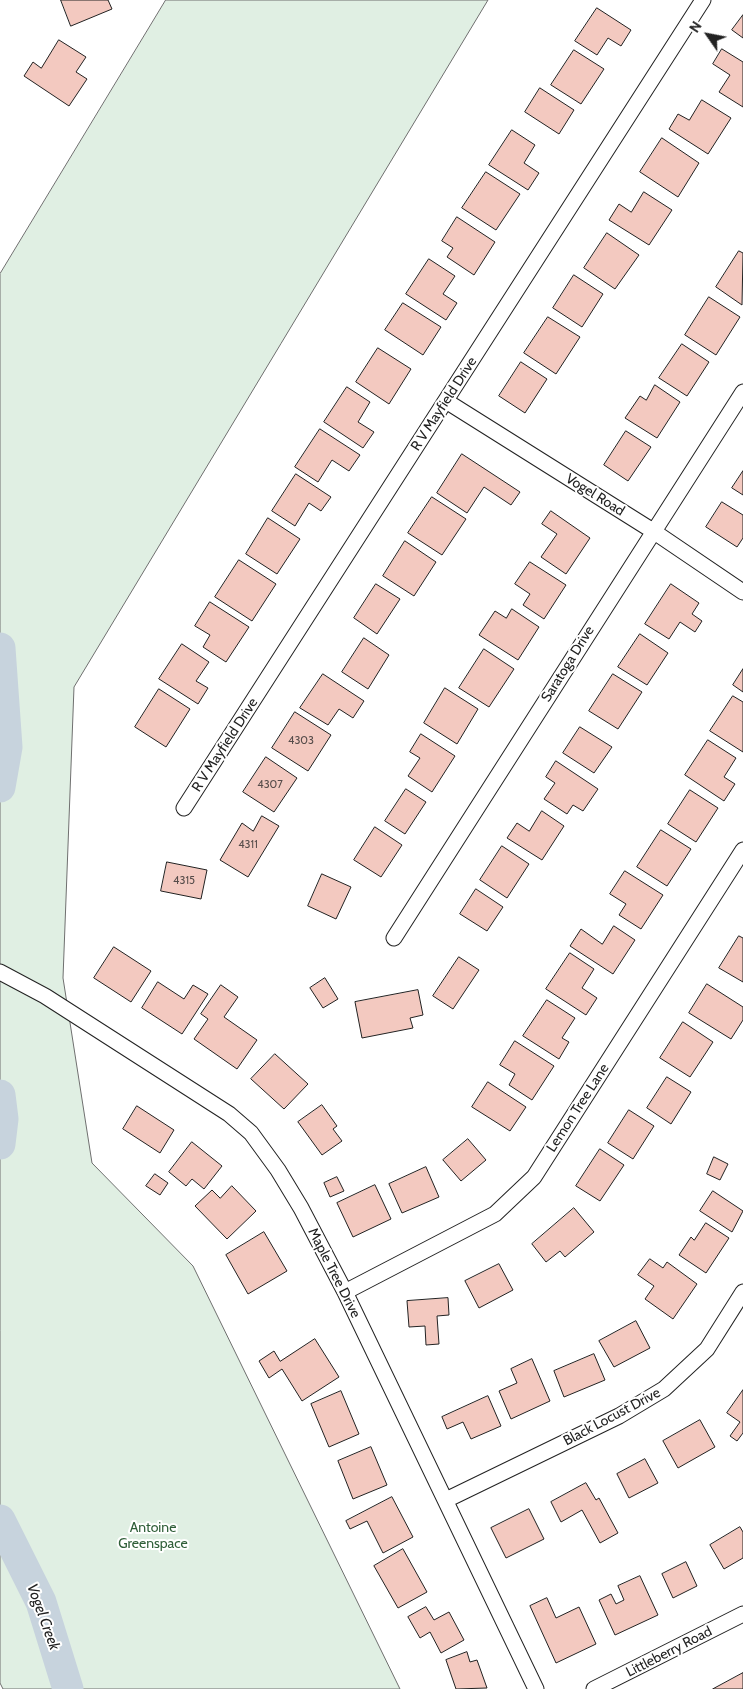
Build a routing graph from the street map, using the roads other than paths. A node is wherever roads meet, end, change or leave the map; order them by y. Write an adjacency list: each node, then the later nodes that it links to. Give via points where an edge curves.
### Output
1 (703, 0): 3 (street, R V Mayfield Drive)
2 (743, 392): 4 (street, Saratoga Drive)
3 (446, 402): 4 (street, Vogel Road); 6 (street, R V Mayfield Drive)
4 (653, 531): 5 (street, Vogel Road); 8 (street, Saratoga Drive)
5 (743, 592)
6 (184, 808)
7 (743, 850): 10 (street, Lemon Tree Lane, via 534,1177 495,1214)
8 (394, 938)
9 (0, 972): 10 (street, Maple Tree Drive, via 45,996 214,1104 251,1133 301,1208)
10 (344, 1292): 12 (street, Maple Tree Drive)
11 (743, 1292): 12 (street, Black Locust Drive, via 707,1349 664,1389 619,1416)
12 (446, 1500): 14 (street, Maple Tree Drive)
13 (743, 1614): 15 (street, Littleberry Road)
14 (536, 1689)
15 (594, 1689)

